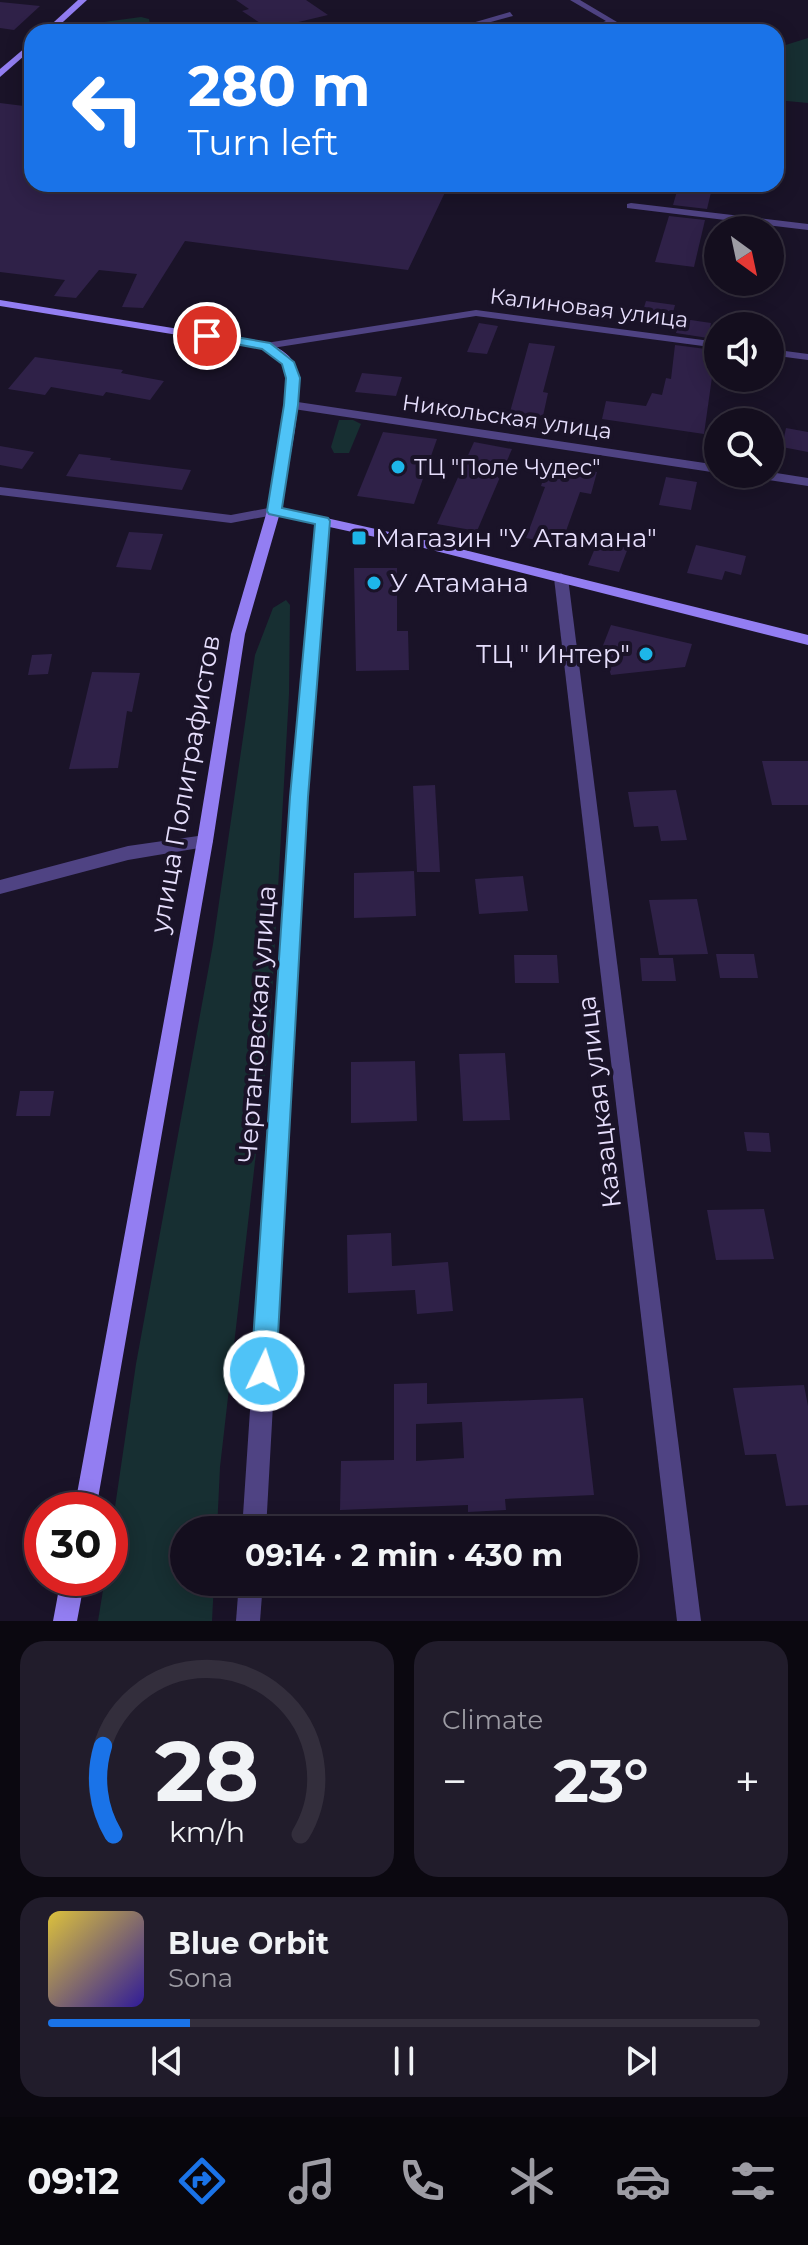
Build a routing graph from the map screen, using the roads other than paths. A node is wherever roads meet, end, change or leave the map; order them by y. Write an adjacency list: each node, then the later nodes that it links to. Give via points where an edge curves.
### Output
1 (83, 0): 4 (street)
2 (574, 0): 6 (street, via 613,22)
3 (510, 14): 5 (street)
4 (56, 24)
5 (474, 24)
6 (606, 24)
7 (24, 52): 8 (street)
8 (0, 74)
9 (631, 206): 10 (street)
10 (808, 227)
11 (0, 303): 13 (street)
12 (704, 343): 13 (street, Калиновая улица, via 476,313)
13 (266, 346): 16 (street, улица Полиграфистов, via 283,356 291,370)
14 (784, 354): 15 (street)
15 (808, 357)
16 (291, 405): 17 (street, Никольская улица); 21 (street, улица Полиграфистов)
17 (704, 467)
18 (784, 478): 19 (street)
19 (808, 482)
20 (0, 491): 21 (street, via 231,519)
21 (274, 511): 22 (street); 25 (street, улица Полиграфистов, via 238,634)
22 (323, 521): 23 (street); 28 (street, Чертановская улица, via 299,797)
23 (561, 578): 24 (street); 33 (street, Казацкая улица)
24 (808, 640)
25 (205, 841): 26 (street, via 128,853); 27 (street, улица Полиграфистов)
26 (0, 887)
27 (88, 1492)
28 (255, 1516)
29 (70, 1596): 31 (street)
30 (250, 1596): 32 (street)
31 (65, 1621)
32 (248, 1621)
33 (689, 1621)

